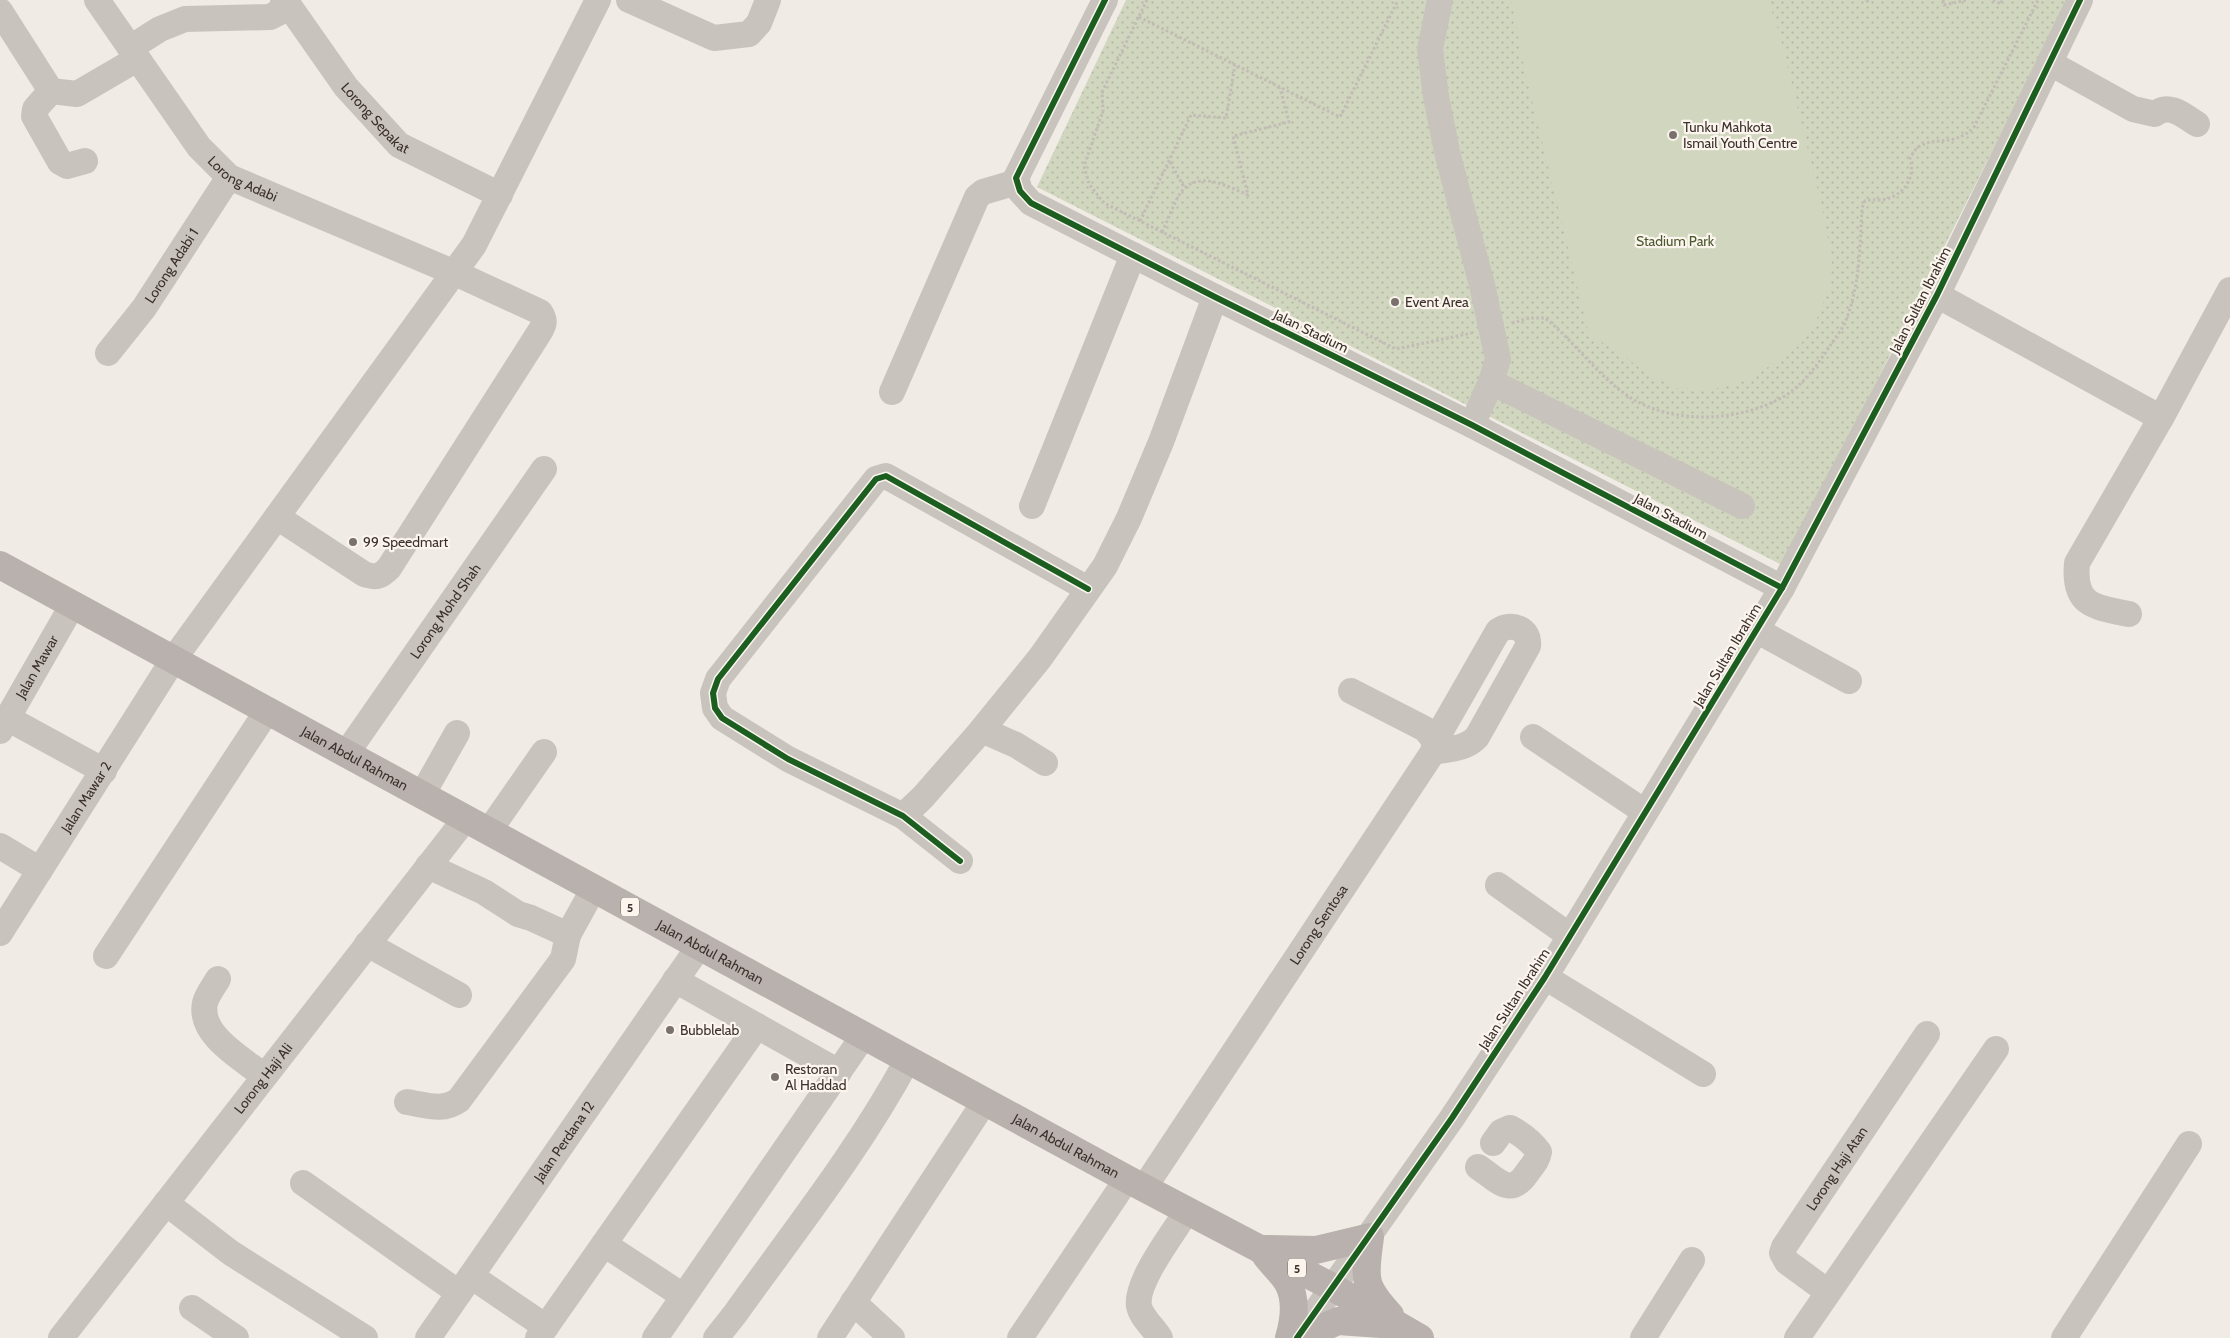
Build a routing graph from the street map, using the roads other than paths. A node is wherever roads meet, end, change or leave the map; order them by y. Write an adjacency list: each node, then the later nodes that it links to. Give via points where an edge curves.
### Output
1 (97, 0): 10 (street, Lorong Adabi)
2 (284, 0): 10 (street, via 280,12 270,17 185,19 160,29); 17 (street, Lorong Sepakat, via 346,87 400,145)
3 (598, 0): 17 (street, Jalan Mawar 2)
4 (629, 0): 5 (street, via 714,38 749,34 759,22)
5 (768, 0)
6 (1105, 0): 16 (street, via 1016,178)
7 (1440, 0): 24 (street, via 1430,49 1436,97 1498,359)
8 (2080, 0): 11 (street, Jalan Sultan Ibrahim)
9 (0, 10): 12 (street)
10 (134, 53): 12 (street, via 77,94); 15 (street, Lorong Adabi, via 199,148)
11 (2050, 63): 13 (street, via 2133,109 2155,114 2166,108); 21 (street, Jalan Sultan Ibrahim)
12 (51, 90): 14 (street, via 35,109 34,116 60,162 67,166)
13 (2197, 124)
14 (85, 161)
15 (230, 177): 19 (street, Lorong Adabi); 23 (street, Lorong Adabi 1, via 144,308)
16 (1018, 182): 18 (street, Jalan Stadium, via 1020,191 1031,203); 25 (street, via 983,192 977,198)
17 (500, 195): 19 (street, Jalan Mawar 2)
18 (1133, 255): 22 (street, Jalan Stadium); 29 (street)
19 (455, 273): 31 (street, Jalan Mawar 2); 31 (street, Lorong Adabi, via 540,312 544,325 389,568 375,578 364,574)
20 (2230, 290): 26 (street)
21 (1937, 295): 26 (street); 33 (street, Jalan Sultan Ibrahim)
22 (1214, 297): 27 (street, Jalan Stadium); 34 (street, via 1161,442 1129,518 1105,566)
23 (108, 353)
24 (1491, 382): 27 (street); 30 (street)
25 (892, 392)
26 (2161, 418): 36 (street, via 2077,563 2075,580 2084,600 2101,609)
27 (1472, 424): 33 (street, Jalan Stadium)
28 (544, 469): 47 (street, Lorong Mohd Shah)
29 (1032, 506)
30 (1742, 506)
31 (277, 517): 38 (street, Jalan Mawar 2)
32 (0, 565): 35 (main road, Jalan Abdul Rahman / 5)
33 (1782, 588): 37 (street, Jalan Sultan Ibrahim)
34 (1088, 589): 43 (street, via 1040,658); 52 (street, via 886,476 876,479 718,679 713,693 715,708 722,718 788,759)
35 (73, 604): 38 (main road, Jalan Abdul Rahman / 5); 42 (street, Jalan Mawar)
36 (2129, 614)
37 (1756, 630): 39 (street); 51 (street, Jalan Sultan Ibrahim)
38 (173, 660): 41 (main road, Jalan Abdul Rahman / 5); 49 (street, Jalan Mawar 2)
39 (1849, 681)
40 (1351, 691): 85 (street, Lorong Sentosa, via 1425,729 1434,746)
41 (267, 711): 47 (main road, Jalan Abdul Rahman / 5); 66 (street)
42 (4, 724): 49 (street)
43 (982, 730): 48 (street, via 1016,745); 52 (street)
44 (457, 733): 50 (street)
45 (1533, 736): 51 (street)
46 (544, 752): 54 (street)
47 (346, 754): 50 (main road, Jalan Abdul Rahman / 5)
48 (1044, 763)
49 (104, 770): 58 (street, Jalan Mawar 2)
50 (422, 795): 53 (main road, Jalan Abdul Rahman / 5)
51 (1645, 812): 63 (street, Jalan Sultan Ibrahim)
52 (903, 816): 56 (street)
53 (466, 818): 54 (main road, Jalan Abdul Rahman / 5); 57 (street, Lorong Haji Ali)
54 (490, 831): 60 (main road, Jalan Abdul Rahman / 5)
55 (0, 846): 58 (street)
56 (960, 862)
57 (428, 866): 62 (street, via 484,892 518,914); 64 (street, Lorong Haji Ali)
58 (40, 870): 61 (street, Jalan Mawar 2)
59 (1498, 885): 63 (street)
60 (594, 888): 62 (street); 65 (main road, Jalan Abdul Rahman / 5)
61 (0, 933)
62 (568, 935): 80 (street, via 562,959 459,1100 444,1108)
63 (1570, 936): 67 (street, Jalan Sultan Ibrahim)
64 (367, 944): 70 (street); 78 (street, Lorong Haji Ali)
65 (700, 945): 69 (street, Jalan Perdana 12); 73 (main road, Jalan Abdul Rahman / 5)
66 (106, 956)
67 (1544, 977): 77 (street); 88 (street, Jalan Sultan Ibrahim)
68 (218, 979): 78 (street, via 205,1002 207,1027)
69 (674, 980): 71 (street); 92 (street, Jalan Perdana 12)
70 (459, 995)
71 (757, 1026): 76 (street); 89 (street)
72 (1927, 1034): 94 (street, Lorong Haji Atan, via 1784,1247 1782,1253 1787,1262)
73 (864, 1035): 75 (main road, Jalan Abdul Rahman / 5); 76 (street)
74 (1996, 1049): 94 (street)
75 (908, 1059): 79 (main road, Jalan Abdul Rahman / 5); 105 (street, via 852,1153)
76 (838, 1072): 95 (street)
77 (1703, 1074)
78 (264, 1076): 86 (street, Lorong Haji Ali)
79 (985, 1101): 85 (main road, Jalan Abdul Rahman / 5); 96 (street)
80 (408, 1102)
81 (1493, 1143): 83 (street, via 1510,1128 1537,1148 1538,1158 1521,1183 1514,1187 1505,1186)
82 (2189, 1144): 115 (street)
83 (1478, 1167)
84 (303, 1183): 92 (street)
85 (1135, 1184): 87 (main road, Jalan Abdul Rahman / 5); 108 (street, Lorong Sentosa)
86 (166, 1202): 100 (street, Lorong Haji Ali); 102 (street, via 231,1253)
87 (1187, 1211): 90 (main road, Jalan Abdul Rahman / 5); 109 (street, via 1144,1280 1139,1297 1139,1308)
88 (1370, 1237): 90 (main road, via 1316,1250); 93 (street, Jalan Sultan Ibrahim); 99 (main road, via 1366,1280 1369,1290)
89 (604, 1244): 95 (street); 98 (street)
90 (1260, 1249): 93 (main road, Jalan Abdul Rahman / 5); 110 (main road, via 1289,1284 1294,1321)
91 (1692, 1260): 113 (street)
92 (465, 1284): 98 (street); 103 (street, Jalan Perdana 12)
93 (1334, 1288): 99 (main road, Jalan Abdul Rahman / 5); 111 (street, Jalan Sultan Ibrahim)
94 (1828, 1292): 114 (street)
95 (682, 1296): 104 (street)
96 (854, 1302): 106 (street); 107 (street)
97 (192, 1308): 101 (street)
98 (542, 1332)
99 (1409, 1332): 112 (main road, via 1338,1321)
100 (61, 1338)
101 (236, 1338)
102 (365, 1338)
103 (428, 1338)
104 (655, 1338)
105 (716, 1338)
106 (830, 1338)
107 (892, 1338)
108 (1020, 1338)
109 (1160, 1338)
110 (1289, 1338)
111 (1297, 1338)
112 (1307, 1338)
113 (1643, 1338)
114 (1797, 1338)
115 (2064, 1338)

